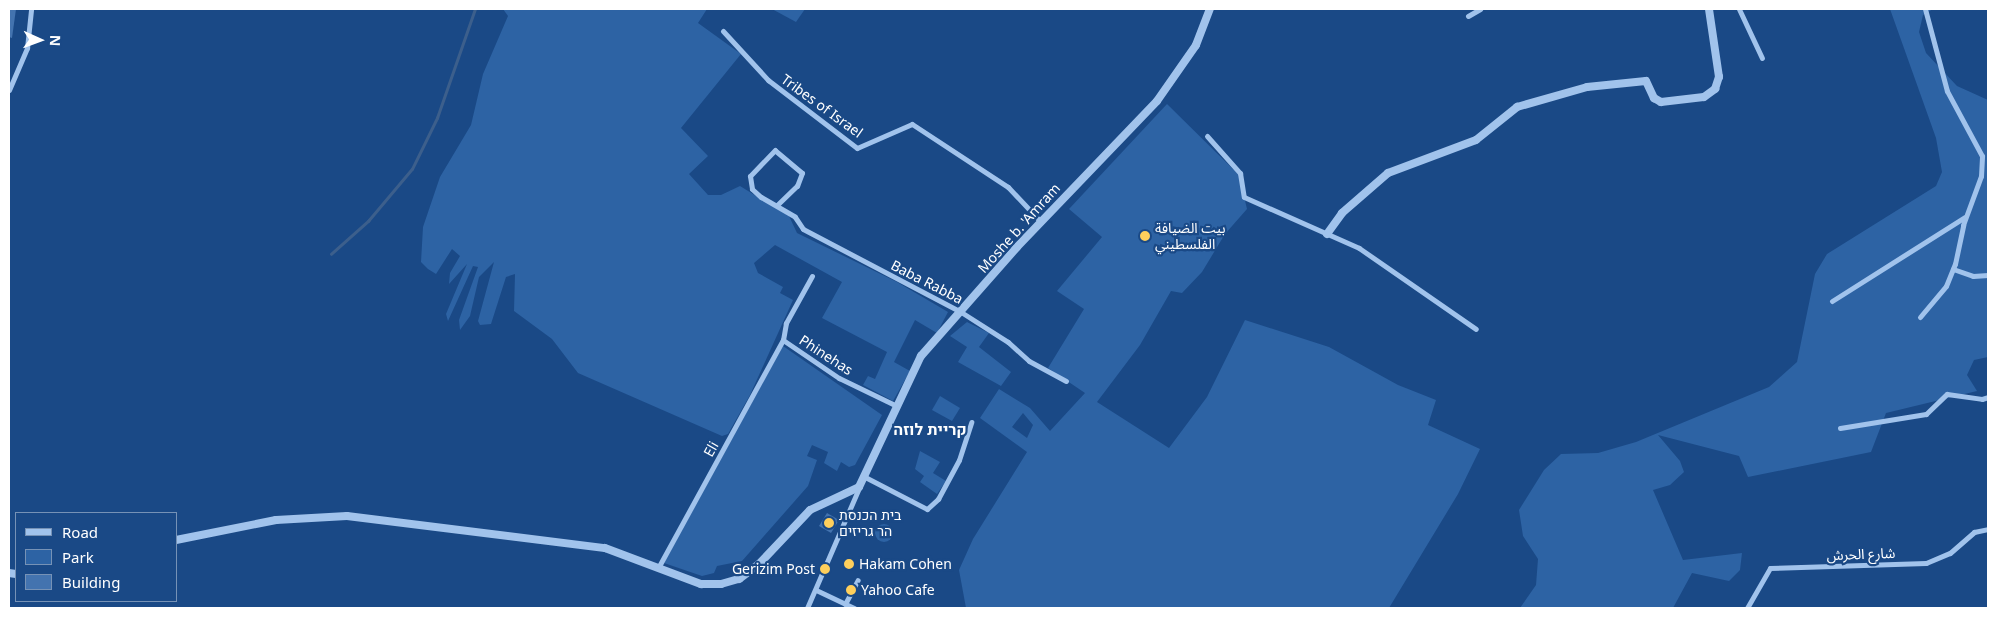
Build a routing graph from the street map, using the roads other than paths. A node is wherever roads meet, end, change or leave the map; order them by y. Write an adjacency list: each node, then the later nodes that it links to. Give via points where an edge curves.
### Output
1 (31, 9): 10 (street, via 27,48)
2 (1210, 9): 14 (street, Moshe b. 'Amram, via 1196,45 1160,98)
3 (1480, 9): 7 (street)
4 (1709, 9): 15 (street, via 1719,77 1715,89 1704,97 1661,102 1654,98 1646,81 1587,88 1517,107 1469,144 1388,172 1342,213)
5 (1739, 9): 9 (street)
6 (1926, 9): 13 (street, via 1947,91 1982,156 1981,176)
7 (1468, 16)
8 (723, 31): 14 (street, Tribes of Israel, via 768,80 857,148 912,124 1008,187)
9 (1762, 58)
10 (9, 90)
11 (1207, 136): 15 (street, via 1240,173 1244,197)
12 (777, 205): 12 (street, Baba Rabba, via 797,186 802,173 775,150 762,159 749,180 752,190); 20 (street, Baba Rabba, via 795,217 803,229)
13 (1965, 217): 16 (street); 19 (street, via 1941,229)
14 (1041, 222): 20 (street, Moshe b. 'Amram)
15 (1327, 234): 22 (street, via 1359,248)
16 (1953, 269): 17 (street, via 1973,276); 21 (street, via 1934,304)
17 (1988, 275)
18 (812, 276): 23 (street, Phinehas, via 786,323)
19 (1832, 301)
20 (961, 312): 24 (street, Baba Rabba, via 1008,342 1029,361); 26 (street, Moshe b. 'Amram, via 921,356)
21 (1920, 317)
22 (1476, 329)
23 (783, 340): 26 (street, Phinehas, via 839,378); 33 (street, Eli)
24 (1066, 381)
25 (1988, 397): 28 (street, via 1947,394 1926,414)
26 (895, 405): 29 (street, Moshe b. 'Amram)
27 (971, 422): 29 (street, via 959,460 938,499 927,509)
28 (1840, 428)
29 (865, 477): 30 (street, Moshe b. 'Amram)
30 (859, 487): 33 (street, via 812,508 756,567 733,582 701,584); 35 (street)
31 (1988, 529): 39 (street, شارع الحرش, via 1969,535 1950,553 1932,562 1770,568)
32 (178, 540): 33 (street, via 276,520 347,516 599,547)
33 (658, 568)
34 (858, 580): 36 (street)
35 (816, 590): 36 (street); 37 (street)
36 (846, 604): 38 (street)
37 (807, 608)
38 (854, 608)
39 (1747, 608)

